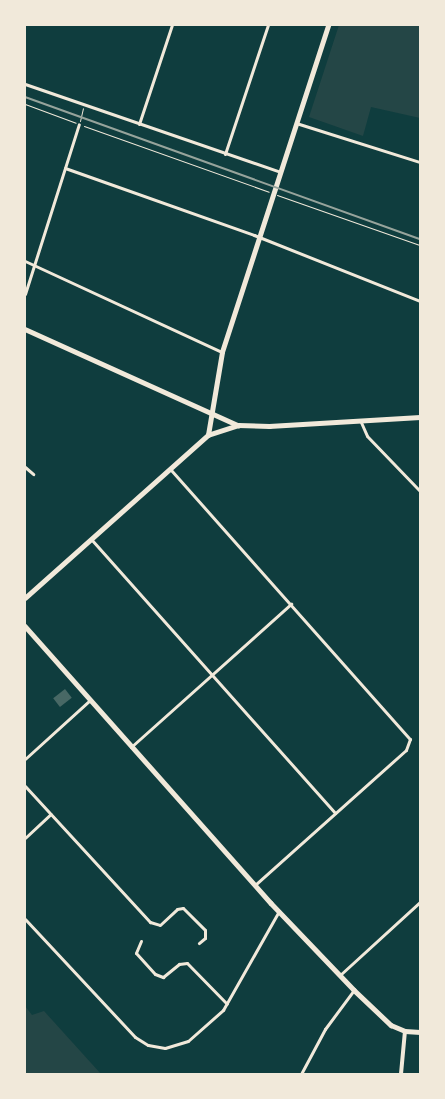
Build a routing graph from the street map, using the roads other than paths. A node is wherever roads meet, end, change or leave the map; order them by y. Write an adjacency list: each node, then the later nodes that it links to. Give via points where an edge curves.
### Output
1 (172, 25): 7 (street)
2 (268, 25): 8 (street)
3 (328, 25): 5 (main road)
4 (25, 84): 7 (street)
5 (296, 123): 9 (street); 11 (main road)
6 (79, 124): 10 (street)
7 (139, 124): 8 (street)
8 (225, 154): 11 (street)
9 (420, 162)
10 (65, 168): 12 (street); 14 (street)
11 (280, 172): 12 (main road)
12 (260, 238): 16 (street); 18 (main road)
13 (25, 261): 14 (street)
14 (35, 265): 15 (street); 18 (street)
15 (25, 294)
16 (420, 301)
17 (25, 329): 19 (main road)
18 (222, 352): 19 (main road)
19 (214, 416): 22 (main road); 23 (main road)
20 (420, 417): 21 (main road)
21 (360, 420): 22 (main road); 27 (street, via 366,436)
22 (238, 425): 23 (main road)
23 (208, 435): 25 (main road)
24 (25, 467): 26 (street)
25 (170, 470): 28 (main road); 30 (street)
26 (33, 474)
27 (420, 491)
28 (91, 539): 29 (main road); 34 (street)
29 (25, 598)
30 (291, 604): 34 (street); 39 (street, via 411,742)
31 (25, 626): 33 (main road)
32 (25, 630): 33 (main road)
33 (34, 636): 35 (main road)
34 (212, 675): 36 (street); 39 (street)
35 (90, 700): 36 (main road); 37 (street)
36 (131, 746): 42 (main road)
37 (25, 759)
38 (25, 786): 40 (street)
39 (335, 813): 42 (street)
40 (51, 814): 41 (street); 47 (street, via 157,926 177,909 186,910 205,930 205,938)
41 (25, 838)
42 (256, 884): 44 (main road)
43 (420, 902): 48 (street)
44 (279, 911): 48 (main road); 50 (street)
45 (25, 919): 50 (street, via 135,1038 148,1045 169,1048 188,1041)
46 (141, 940): 50 (street, via 136,952 155,974 163,977 179,964 187,963)
47 (199, 944)
48 (340, 975): 49 (main road)
49 (354, 990): 51 (main road, via 391,1025); 53 (street, via 325,1029)
50 (227, 1004)
51 (405, 1031): 52 (main road); 54 (street)
52 (420, 1032)
53 (302, 1074)
54 (401, 1074)

